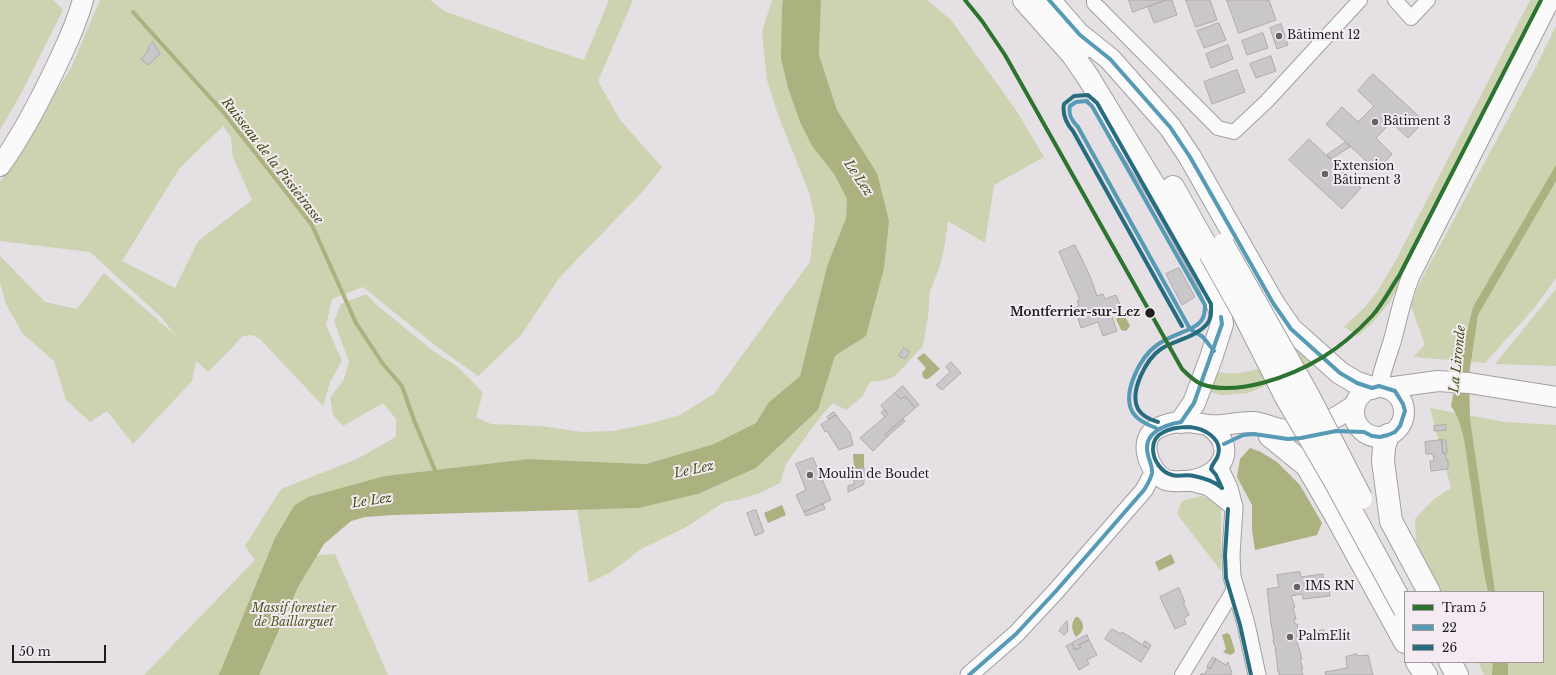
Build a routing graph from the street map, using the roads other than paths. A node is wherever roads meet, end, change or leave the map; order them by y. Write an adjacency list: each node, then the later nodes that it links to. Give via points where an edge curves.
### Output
1 (83, 0): 10 (main road, via 45,91)
2 (1024, 0): 11 (main road, via 1092,68); 17 (main road, via 1072,54 1088,77 1163,200 1211,287 1220,310 1222,324 1218,340 1194,403)
3 (1049, 0): 9 (main road)
4 (1094, 0): 5 (street, via 1094,3 1218,128 1234,132 1267,101)
5 (1360, 0)
6 (1395, 0): 7 (street, via 1411,18)
7 (1428, 0)
8 (1551, 0): 13 (street, via 1411,276 1403,296)
9 (1080, 35): 11 (main road, via 1141,111 1183,173); 13 (main road, via 1110,59 1170,128 1190,157 1273,303 1291,329 1340,373 1357,383)
10 (0, 166)
11 (1216, 249): 28 (main road, bridge, via 1309,397); 30 (main road, bridge, via 1242,310 1290,404)
12 (1421, 383): 13 (main road); 14 (main road, via 1451,382); 15 (main road)
13 (1380, 387): 15 (main road, via 1395,391); 16 (main road, via 1360,396)
14 (1554, 397)
15 (1404, 404): 20 (main road, via 1405,412 1400,426)
16 (1355, 405): 18 (main road, via 1339,417 1308,428 1280,430 1255,422); 19 (main road, via 1355,417)
17 (1181, 422): 18 (main road); 24 (main road, via 1156,428 1147,443 1146,452)
18 (1208, 425): 22 (main road, via 1220,435)
19 (1364, 432): 20 (main road, via 1372,436); 21 (main road, via 1336,431 1288,439)
20 (1388, 435): 29 (main road, via 1383,461 1391,521)
21 (1270, 436): 22 (main road, via 1243,434); 31 (main road, via 1306,466)
22 (1224, 444): 23 (main road, via 1223,460)
23 (1217, 468): 25 (main road, via 1202,477); 26 (street, via 1229,488)
24 (1159, 474): 25 (main road, via 1178,482); 36 (street, via 1152,475 1144,490 1016,634)
25 (1188, 481): 26 (street, via 1209,486)
26 (1234, 507): 27 (street, via 1231,555)
27 (1235, 588): 37 (street); 38 (street)
28 (1411, 591)
29 (1428, 591)
30 (1404, 608)
31 (1404, 640)
32 (1418, 663): 39 (main road)
33 (1434, 663): 40 (main road)
34 (1451, 663): 41 (main road)
35 (1464, 663): 42 (main road)
36 (969, 675)
37 (1182, 675)
38 (1257, 675)
39 (1426, 675)
40 (1440, 675)
41 (1457, 675)
42 (1470, 675)

